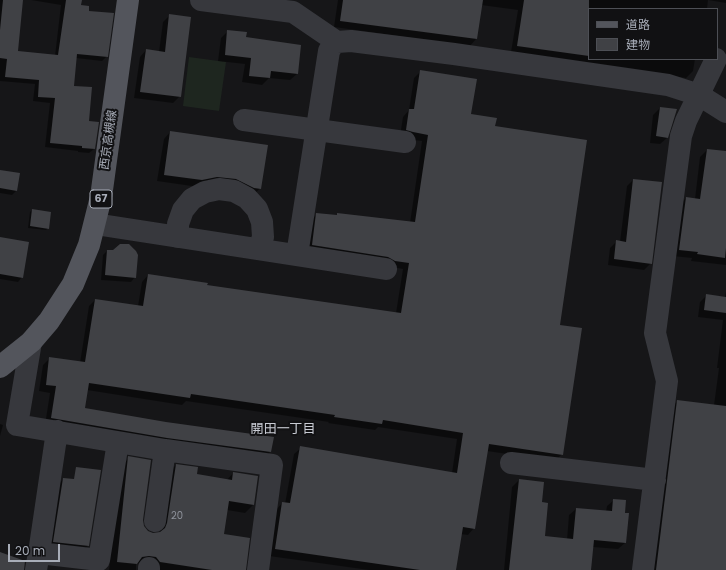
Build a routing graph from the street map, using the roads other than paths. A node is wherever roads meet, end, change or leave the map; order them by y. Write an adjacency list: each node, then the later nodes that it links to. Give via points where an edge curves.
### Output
1 (128, 0): 10 (main road, 西京高槻線 / 67, via 102,197)
2 (201, 0): 3 (street, via 293,12)
3 (337, 42): 5 (street, via 350,41 430,51 668,85); 8 (street, via 329,51)
4 (716, 60): 5 (street)
5 (699, 95): 6 (street); 21 (street, via 681,136 655,334 667,381)
6 (726, 112)
7 (244, 120): 8 (street)
8 (317, 130): 9 (street); 13 (street)
9 (405, 142)
10 (95, 224): 11 (street); 15 (main road, 西京高槻線 / 67, via 73,284 49,322)
11 (178, 237): 12 (street); 12 (street, via 178,224 183,210 192,199 205,192 219,189 234,191 247,198 257,209 263,229)
12 (259, 249): 13 (street)
13 (297, 255): 14 (street)
14 (386, 269)
15 (31, 342): 16 (main road, 西京高槻線 / 67); 17 (street, via 17,425)
16 (0, 367)
17 (57, 431): 18 (street); 23 (street)
18 (118, 442): 19 (street); 23 (street, via 98,560)
19 (165, 450): 22 (street); 24 (street, via 272,465)
20 (511, 464): 21 (street)
21 (655, 480): 25 (street)
22 (155, 521)
23 (38, 562)
24 (258, 570)
25 (643, 570)

